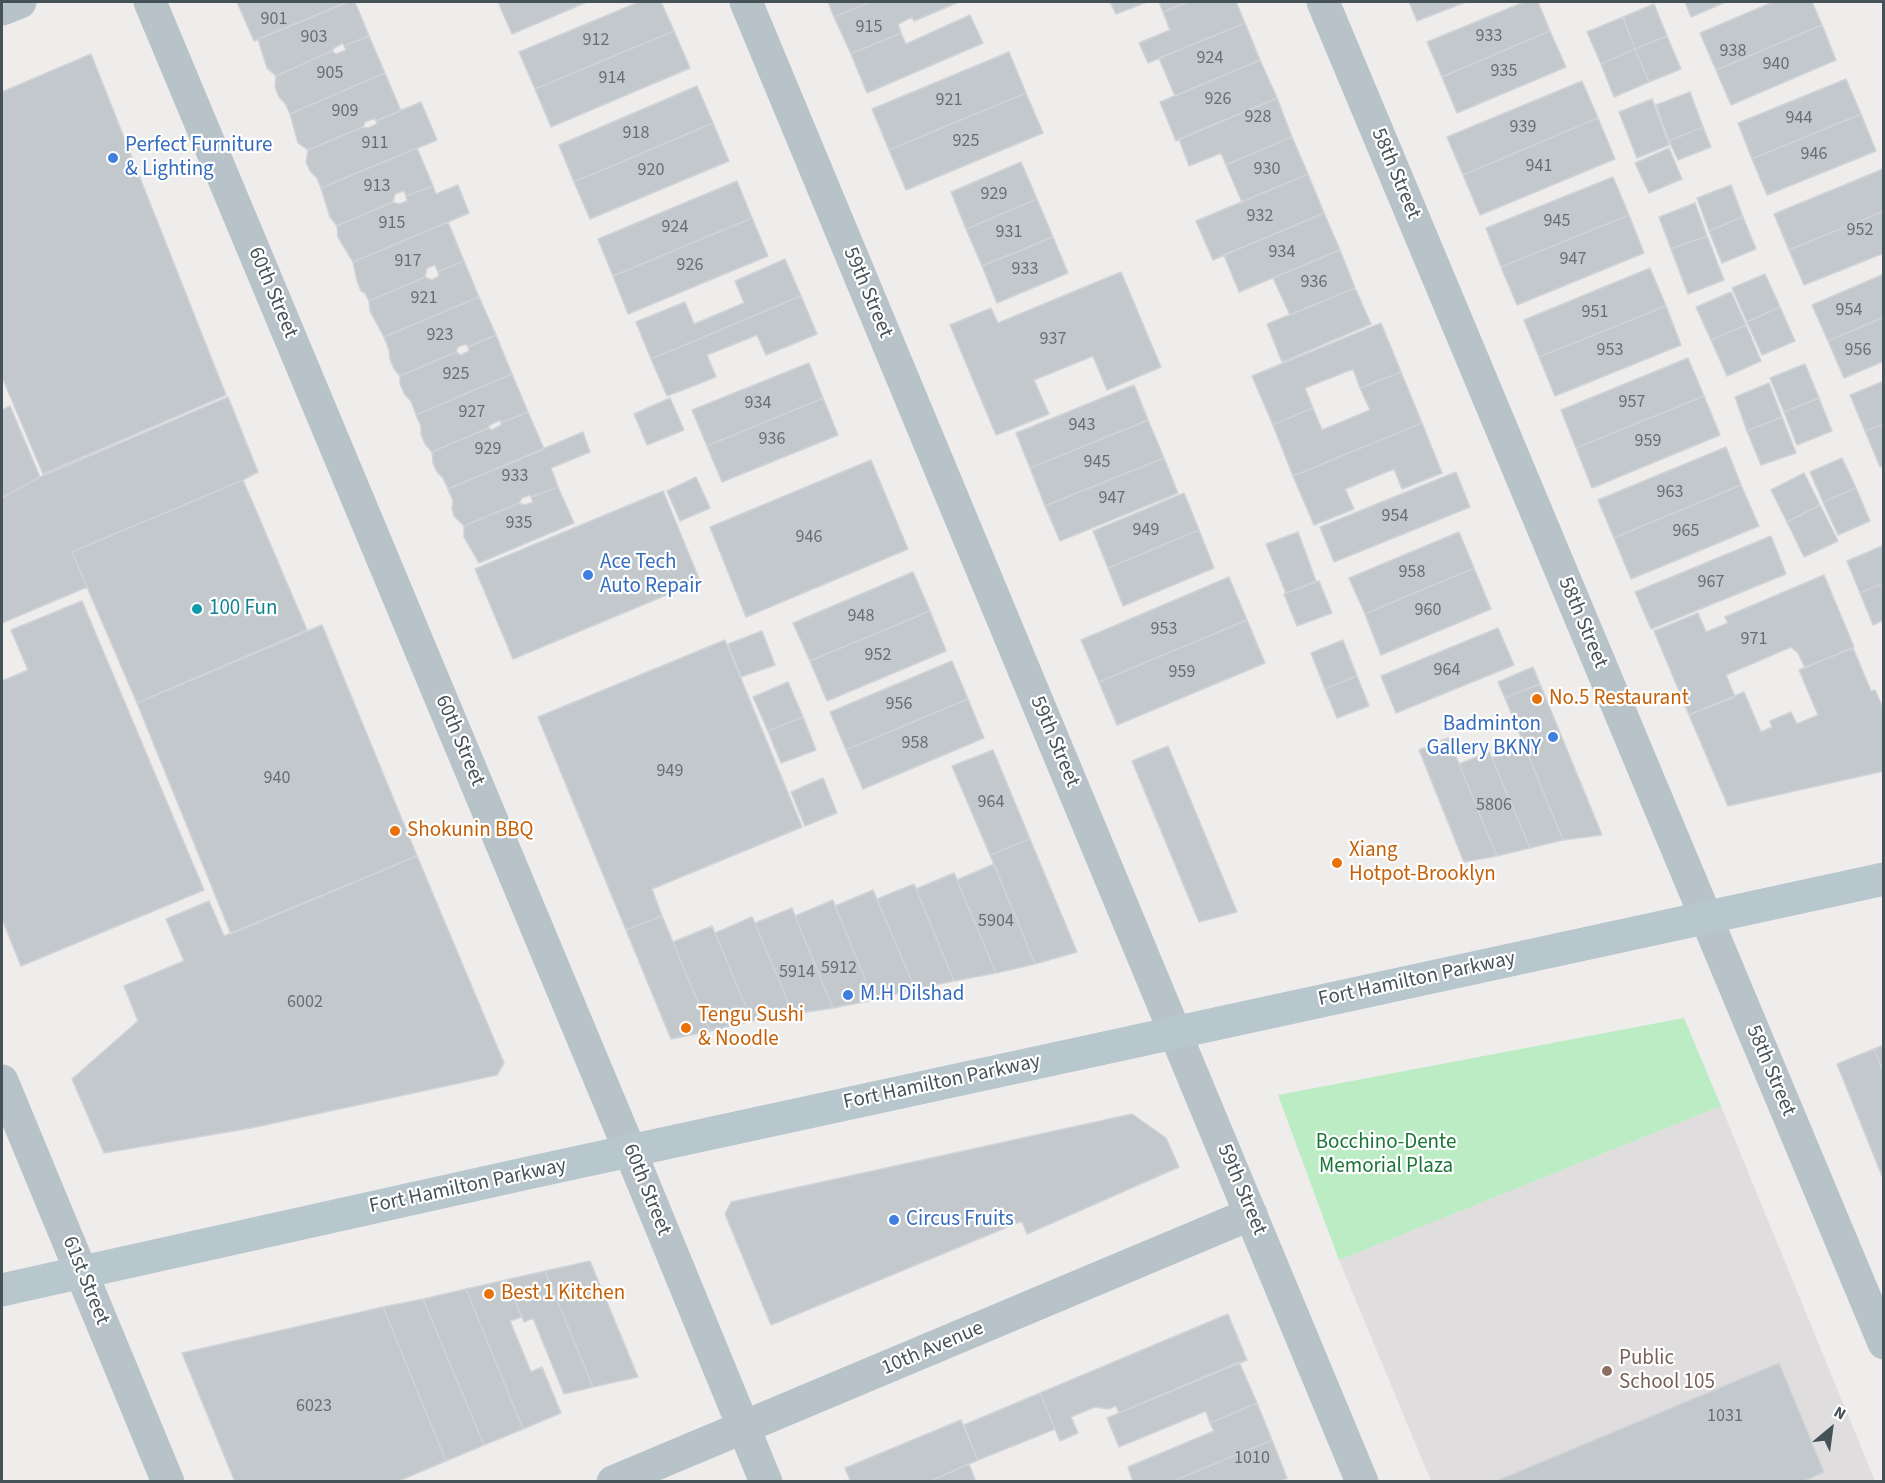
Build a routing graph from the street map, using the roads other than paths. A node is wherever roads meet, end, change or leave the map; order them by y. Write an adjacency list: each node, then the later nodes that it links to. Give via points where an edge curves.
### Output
1 (20, 2): 5 (street)
2 (150, 2): 10 (street, 60th Street)
3 (746, 2): 8 (street, 59th Street)
4 (1323, 2): 7 (street, 58th Street)
5 (2, 9)
6 (1884, 879): 7 (main road, Fort Hamilton Parkway)
7 (1705, 916): 8 (main road, Fort Hamilton Parkway); 14 (street, 58th Street)
8 (1175, 1032): 10 (main road, Fort Hamilton Parkway); 11 (street, 59th Street)
9 (2, 1081): 12 (street, 61st Street)
10 (630, 1151): 12 (main road, Fort Hamilton Parkway); 15 (street, 60th Street)
11 (1251, 1214): 15 (street, 10th Avenue); 19 (street, 59th Street)
12 (81, 1273): 13 (main road, Fort Hamilton Parkway); 16 (street, 61st Street)
13 (8, 1289)
14 (1884, 1343)
15 (743, 1428): 17 (street, 10th Avenue); 18 (street, 60th Street)
16 (168, 1482)
17 (613, 1482)
18 (766, 1482)
19 (1362, 1482)

